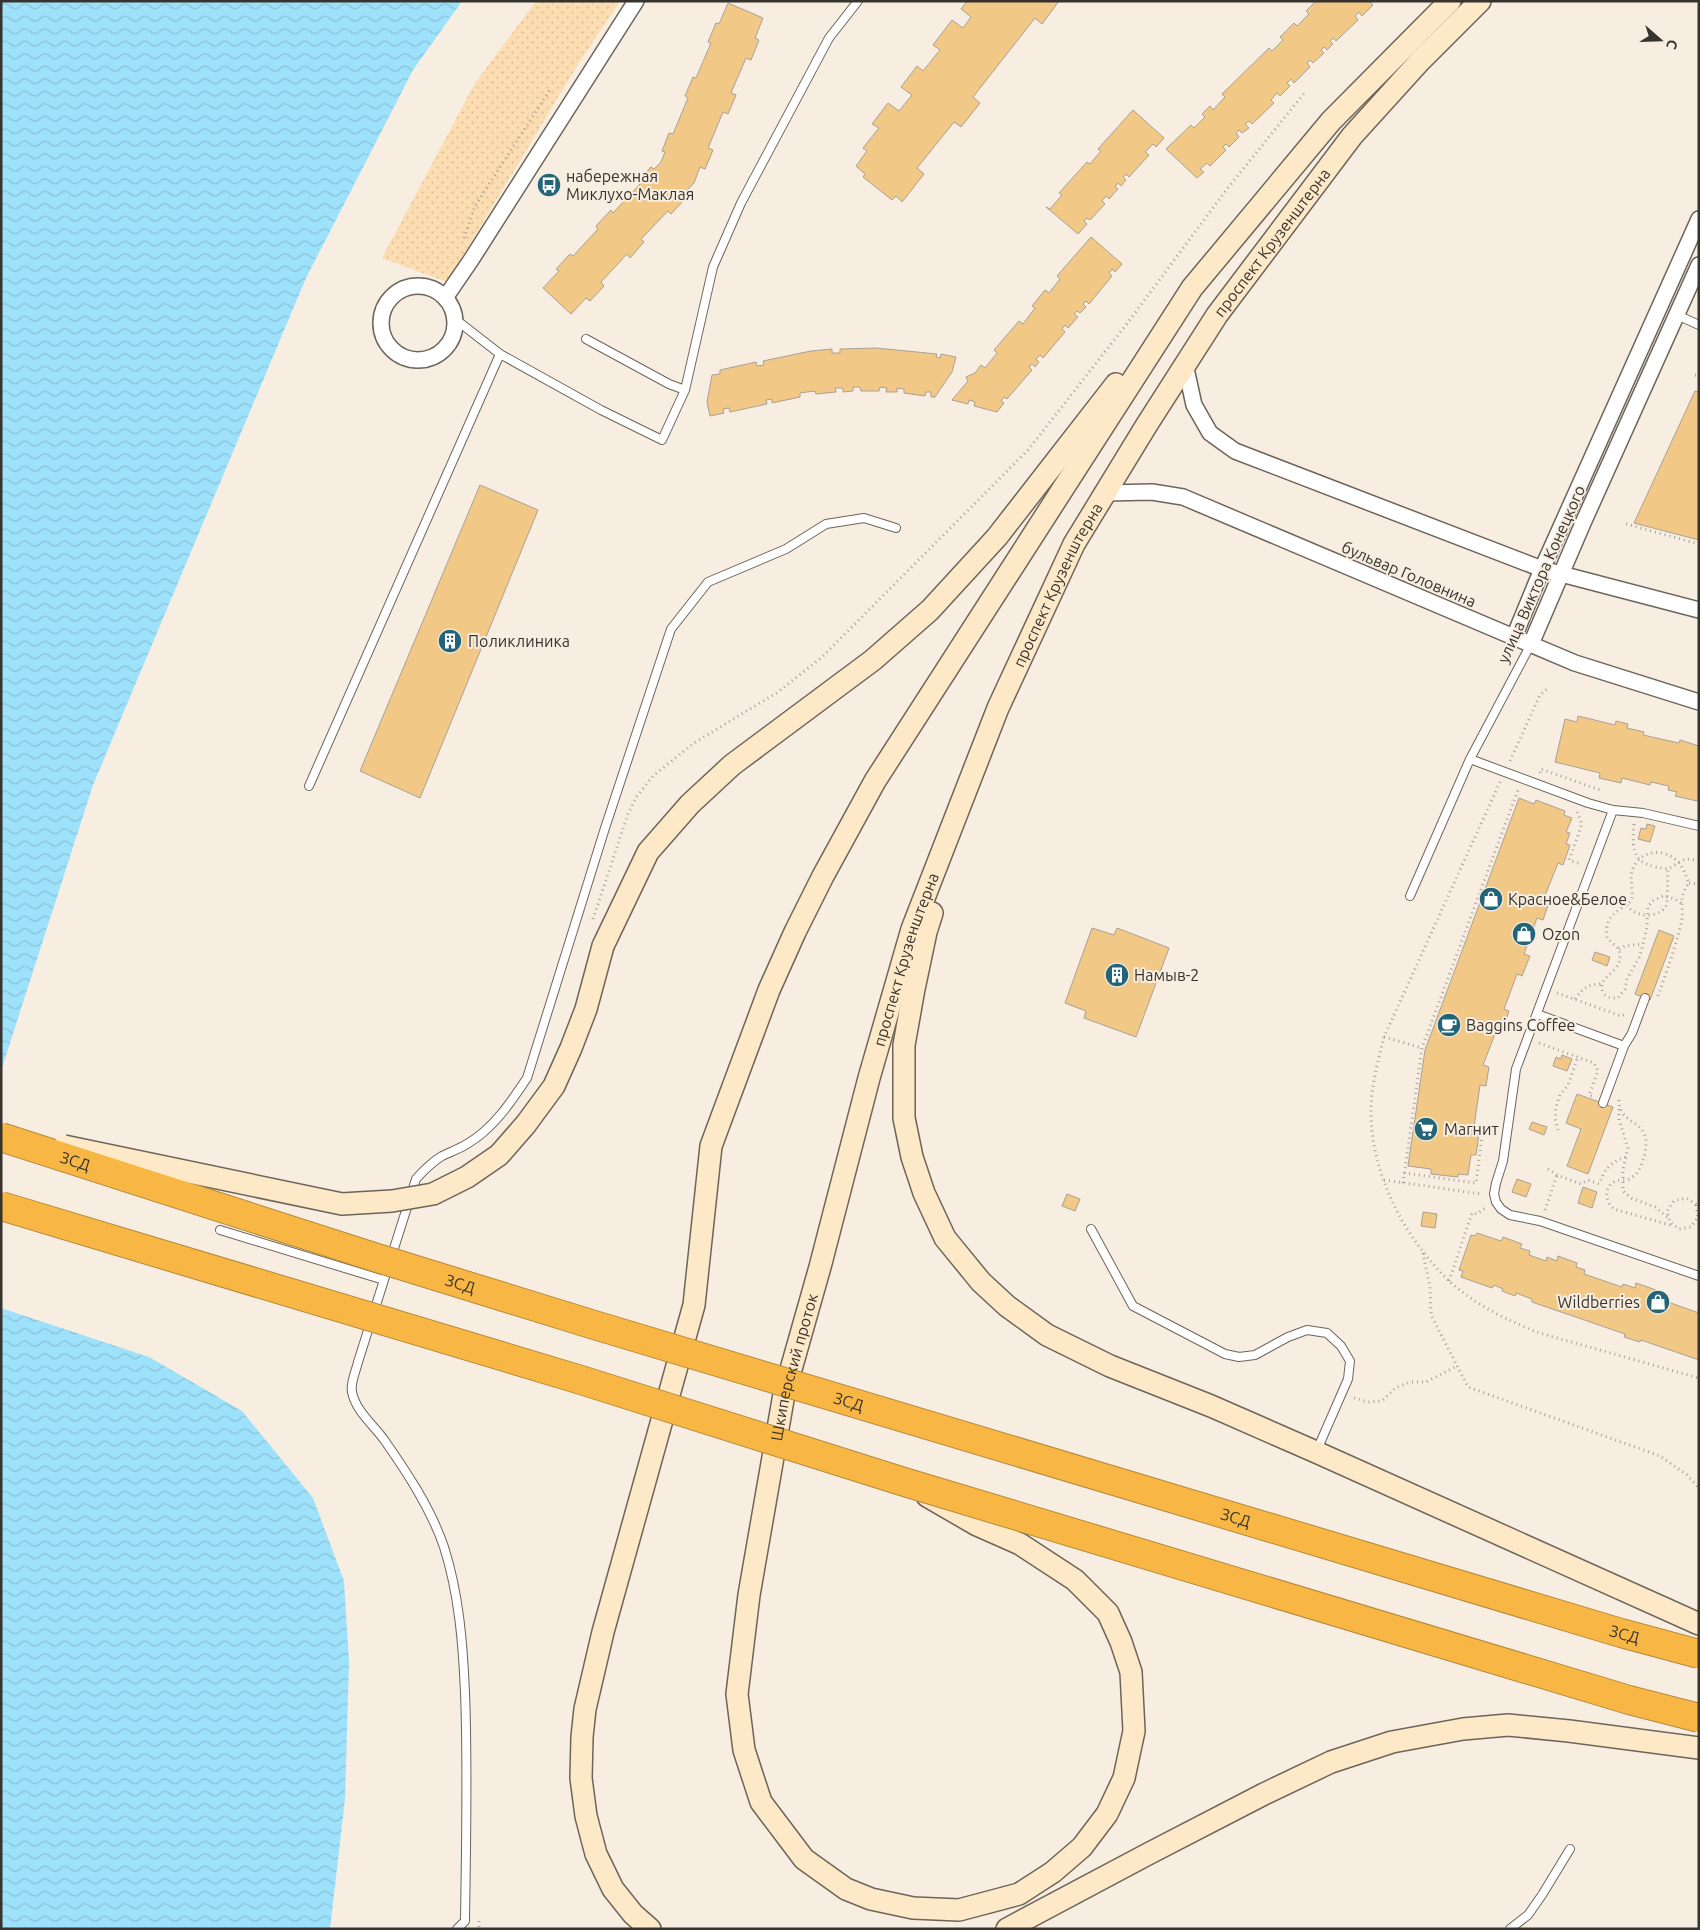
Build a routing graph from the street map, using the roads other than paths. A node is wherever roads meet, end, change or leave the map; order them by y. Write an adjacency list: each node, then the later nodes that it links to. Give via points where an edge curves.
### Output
1 (636, 1): 8 (street)
2 (858, 1): 15 (lane, via 829,38 741,203 713,267)
3 (1450, 1): 7 (main road, проспект Крузенштерна, via 1331,121)
4 (1480, 1): 14 (main road, проспект Крузенштерна, via 1420,60 1352,136 1217,315)
5 (1699, 219): 18 (street, улица Виктора Конецкого)
6 (1699, 265): 9 (street, улица Виктора Конецкого)
7 (1192, 288): 34 (main road, bridge, via 998,537 930,610 873,660 732,765 690,804 648,852 603,946 586,1009 554,1086 499,1155 467,1177 433,1194 342,1204); 50 (main road, проспект Крузенштерна, via 875,781 795,932 769,990 711,1146 694,1305 604,1632 585,1709 582,1737 581,1778 596,1854 613,1889)
8 (445, 298): 10 (street); 10 (street, via 425,286 413,286 397,293 385,305 381,316 384,339 399,356 410,360 433,357 450,341)
9 (1676, 315): 11 (lane); 19 (street, улица Виктора Конецкого)
10 (455, 318): 13 (lane)
11 (1699, 325)
12 (586, 339): 15 (lane)
13 (500, 354): 15 (lane, via 662,440); 26 (lane)
14 (1185, 364): 16 (main road, проспект Крузенштерна); 18 (street, via 1194,405 1210,433 1235,451)
15 (685, 390)
16 (1104, 493): 21 (street, бульвар Головнина, via 1152,492 1182,497); 24 (main road, проспект Крузенштерна, via 1074,544)
17 (896, 528): 41 (lane, via 864,518 826,524 786,549 708,582 671,629 527,1078 489,1127 468,1144 428,1166 416,1179)
18 (1542, 569): 19 (street); 21 (street, улица Виктора Конецкого)
19 (1560, 574): 20 (street); 22 (street, улица Виктора Конецкого)
20 (1699, 610)
21 (1514, 637): 22 (street, бульвар Головнина)
22 (1531, 644): 23 (street, бульвар Головнина, via 1575,663); 25 (lane, улица Виктора Конецкого)
23 (1699, 702)
24 (998, 708): 39 (main road, проспект Крузенштерна, via 912,929); 42 (main road, via 926,932 904,1045 904,1118 924,1193 945,1238 981,1282 1047,1335 1110,1366)
25 (1470, 759): 27 (lane, via 1588,804); 29 (lane, улица Виктора Конецкого)
26 (309, 786)
27 (1613, 810): 28 (lane); 31 (lane)
28 (1699, 826)
29 (1410, 896)
30 (1645, 1000): 32 (lane)
31 (1537, 1014): 32 (lane); 40 (lane, via 1516,1069 1503,1161 1494,1194 1496,1202 1510,1215 1540,1221)
32 (1624, 1046): 33 (lane)
33 (1603, 1102)
34 (1, 1133)
35 (1, 1137): 45 (highway, ЗСД, bridge, via 609,1329)
36 (1, 1206): 43 (highway, bridge, via 581,1380)
37 (1091, 1229): 42 (lane, via 1133,1306 1225,1354 1239,1357 1255,1355 1308,1330 1327,1333 1341,1346 1350,1361 1348,1379)
38 (220, 1230): 41 (lane)
39 (820, 1266): 43 (main road, Шкиперский проток, via 784,1394 750,1594 737,1694 744,1750 761,1802 804,1859 846,1889 871,1899 913,1908 959,1910 1019,1894 1044,1878 1082,1847 1107,1814 1124,1778 1134,1731 1131,1672 1108,1613 1075,1580 1020,1544 977,1525)
40 (1699, 1276)
41 (384, 1280): 49 (lane, via 351,1389 356,1405 394,1454 429,1512 444,1546 453,1580 463,1663 466,1727 465,1921)
42 (1316, 1452): 44 (main road)
43 (901, 1481): 46 (highway, bridge, via 1628,1700)
44 (1699, 1624)
45 (1699, 1654)
46 (1699, 1718)
47 (1699, 1748): 51 (main road, via 1508,1725 1463,1729 1392,1742 1331,1762 1264,1794)
48 (1570, 1849): 52 (lane, via 1528,1915)
49 (457, 1929)
50 (650, 1929)
51 (1007, 1929)
52 (1510, 1929)

